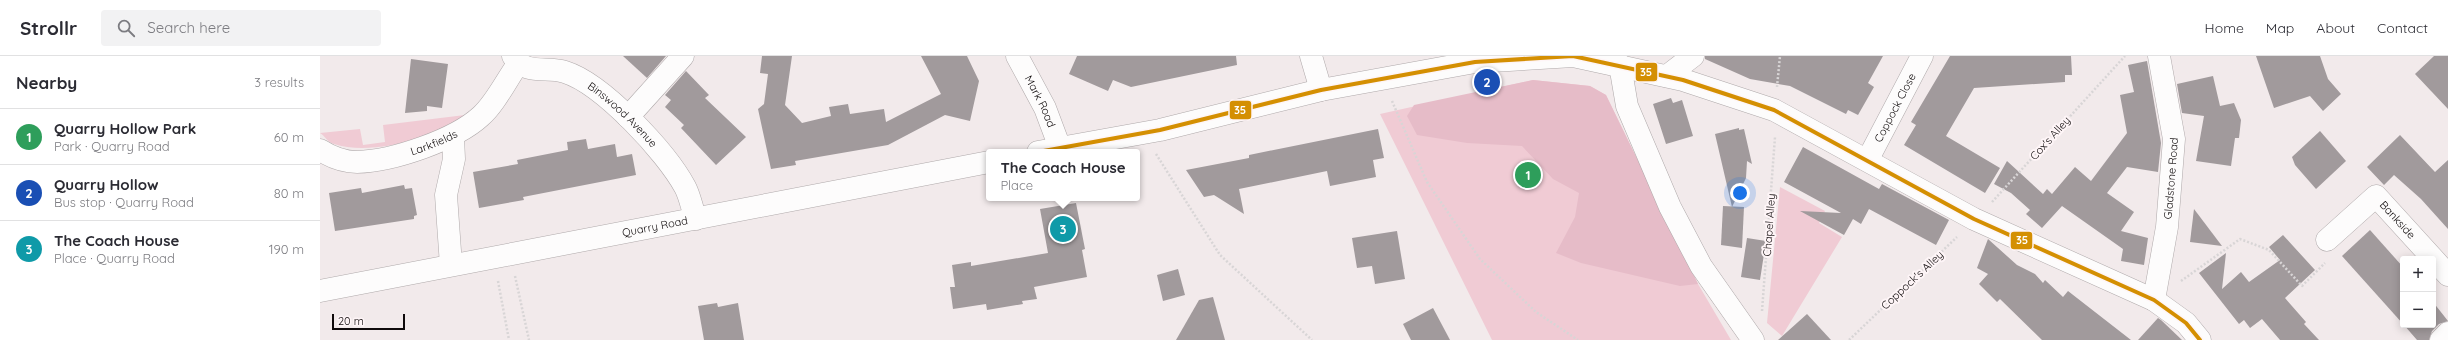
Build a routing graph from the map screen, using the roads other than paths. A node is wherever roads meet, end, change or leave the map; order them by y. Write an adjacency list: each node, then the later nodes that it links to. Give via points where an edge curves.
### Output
1 (683, 56): 12 (street)
2 (1017, 56): 14 (street, Mark Road, via 1045,108)
3 (1311, 56): 11 (street)
4 (1572, 56): 9 (street); 11 (street, via 1475,62)
5 (1693, 56): 10 (street)
6 (1922, 56): 17 (street, Coppock Close)
7 (2159, 56): 24 (street, Gladstone Road, via 2174,140 2167,227)
8 (516, 60): 12 (street, Binswood Avenue, via 536,71 564,72 585,81); 13 (street, Larkfields, via 482,116)
9 (1620, 65): 10 (street); 26 (street, via 1627,106 1670,207 1701,266)
10 (1667, 76): 17 (street, via 1776,110)
11 (1321, 90): 14 (street, via 1143,134)
12 (628, 117): 19 (street, Binswood Avenue, via 670,164 686,188)
13 (453, 137): 16 (street, Larkfields, via 399,154 357,162 331,157); 21 (street, via 454,159 446,195)
14 (1060, 148): 15 (street)
15 (1054, 149)
16 (320, 150)
17 (1868, 159): 24 (street, via 1974,219)
18 (986, 163): 19 (street, Quarry Road)
19 (696, 219): 21 (street, Quarry Road)
20 (2327, 240): 22 (street, Bankside, via 2376,196)
21 (451, 265): 23 (street, Quarry Road)
22 (2448, 275)
23 (320, 290)
24 (2154, 300): 27 (street, via 2186,323)
25 (2448, 333): 28 (street)
26 (1752, 338)
27 (2200, 340)
28 (2441, 340)

